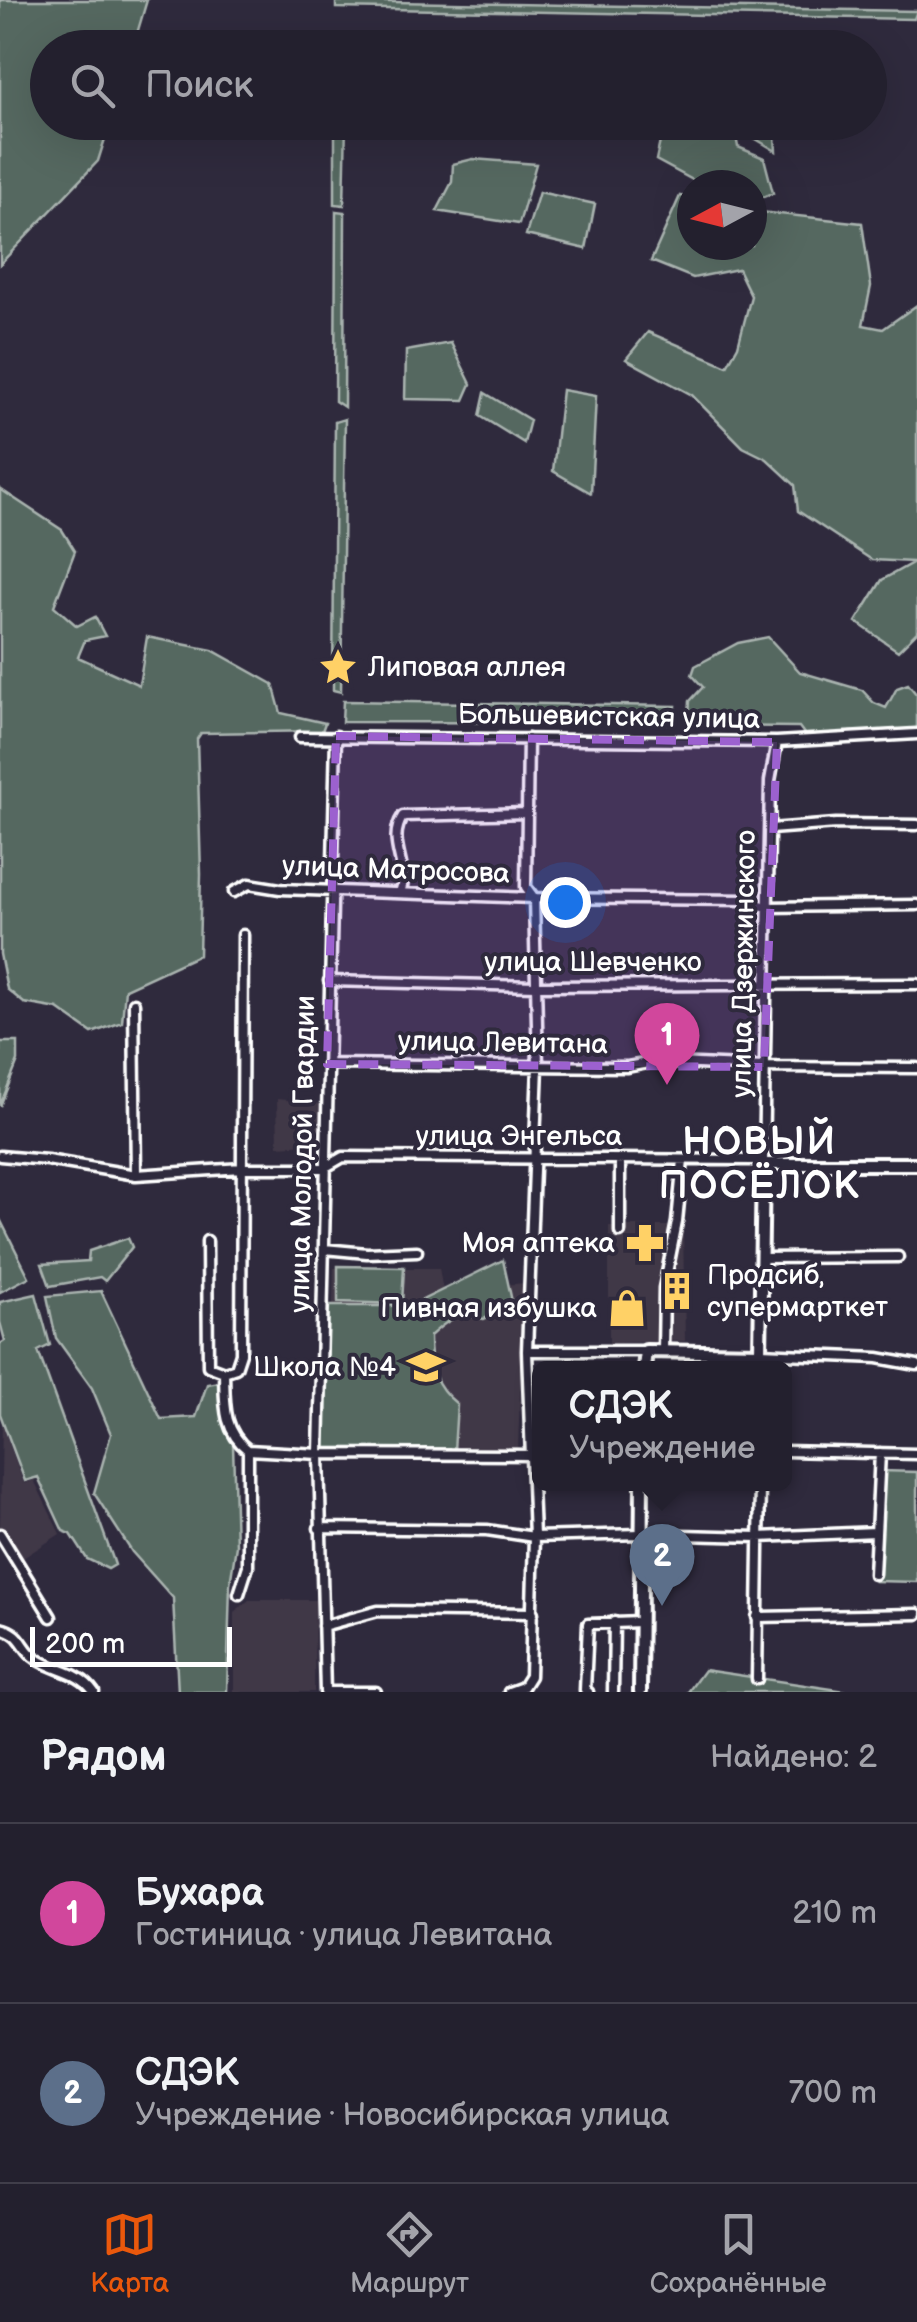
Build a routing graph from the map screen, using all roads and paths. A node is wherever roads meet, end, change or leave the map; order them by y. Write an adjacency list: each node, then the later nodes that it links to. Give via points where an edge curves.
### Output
1 (917, 734): 5 (street, Большевистская улица)
2 (300, 736): 3 (street, Большевистская улица)
3 (336, 736): 4 (street, Большевистская улица); 9 (street, улица Молодой Гвардии)
4 (528, 739): 5 (street, Большевистская улица); 6 (street)
5 (777, 742): 8 (street, улица Дзержинского)
6 (527, 812): 11 (street, via 403,816 396,838 405,878); 12 (street, via 526,887)
7 (917, 825): 8 (street)
8 (770, 829): 14 (street, улица Дзержинского)
9 (332, 891): 10 (street, улица Матросова, via 249,884); 11 (street, улица Матросова); 16 (street, улица Молодой Гвардии)
10 (234, 892)
11 (400, 893): 12 (street, улица Матросова)
12 (534, 898): 14 (street, улица Матросова, via 747,900); 19 (street)
13 (917, 905): 14 (street, улица Матросова)
14 (766, 906): 17 (street, улица Дзержинского)
15 (243, 934): 31 (street)
16 (330, 981): 19 (street, улица Шевченко); 21 (street, улица Молодой Гвардии)
17 (766, 984): 18 (street, улица Шевченко); 19 (street, улица Шевченко); 23 (street, улица Дзержинского)
18 (917, 984)
19 (536, 986): 22 (street)
20 (134, 1003): 33 (street)
21 (327, 1064): 22 (street, улица Левитана); 32 (street, улица Молодой Гвардии)
22 (538, 1066): 23 (street, улица Левитана); 26 (street)
23 (764, 1067): 24 (street, улица Левитана); 29 (street, улица Дзержинского)
24 (917, 1068)
25 (0, 1156): 33 (street, улица Энгельса)
26 (536, 1160): 27 (street, улица Энгельса); 32 (street, улица Энгельса, via 343,1158); 40 (street)
27 (620, 1160): 28 (street, улица Энгельса); 34 (street)
28 (683, 1160): 29 (street, улица Энгельса); 42 (street, via 664,1288)
29 (762, 1164): 30 (street, улица Энгельса); 38 (street, улица Дзержинского)
30 (917, 1164)
31 (242, 1168): 32 (street, улица Энгельса); 33 (street, улица Энгельса); 47 (street, via 241,1353 236,1368)
32 (324, 1168): 36 (street, улица Молодой Гвардии)
33 (136, 1175)
34 (620, 1232)
35 (207, 1240): 47 (street, via 208,1366)
36 (324, 1248): 37 (street); 51 (street, улица Молодой Гвардии)
37 (416, 1252)
38 (761, 1258): 39 (street); 43 (street, улица Дзержинского)
39 (898, 1258)
40 (527, 1351): 41 (street); 53 (street)
41 (646, 1351): 42 (street); 44 (street)
42 (663, 1352): 43 (street)
43 (760, 1353): 45 (street, улица Дзержинского); 46 (street)
44 (645, 1361)
45 (760, 1361)
46 (917, 1364)
47 (224, 1372): 48 (street, via 234,1439)
48 (248, 1450): 51 (street); 65 (street, via 248,1566)
49 (792, 1451): 50 (street)
50 (880, 1453): 52 (street); 59 (street)
51 (319, 1454): 53 (street); 58 (street, улица Молодой Гвардии)
52 (917, 1454)
53 (531, 1456): 54 (street)
54 (532, 1483)
55 (532, 1491): 62 (street)
56 (642, 1491): 61 (street)
57 (760, 1491): 63 (street)
58 (318, 1528): 62 (street, via 487,1530); 72 (street, улица Молодой Гвардии)
59 (876, 1532): 63 (street); 64 (street)
60 (0, 1534): 68 (street)
61 (641, 1534): 62 (street); 63 (street); 71 (street)
62 (534, 1537): 66 (street)
63 (759, 1537): 69 (street)
64 (874, 1574)
65 (240, 1594)
66 (532, 1613): 72 (street, via 378,1611); 78 (street, via 530,1676 523,1688)
67 (917, 1614): 69 (street)
68 (52, 1617)
69 (757, 1617): 74 (street)
70 (614, 1622): 71 (street); 79 (street, via 586,1628); 80 (street)
71 (640, 1622): 81 (street)
72 (322, 1626): 76 (street, улица Молодой Гвардии)
73 (0, 1628): 75 (street, via 38,1660 78,1676)
74 (756, 1680)
75 (94, 1692)
76 (325, 1692): 77 (street)
77 (376, 1692)
78 (509, 1692)
79 (588, 1692)
80 (613, 1692)
81 (640, 1692)

